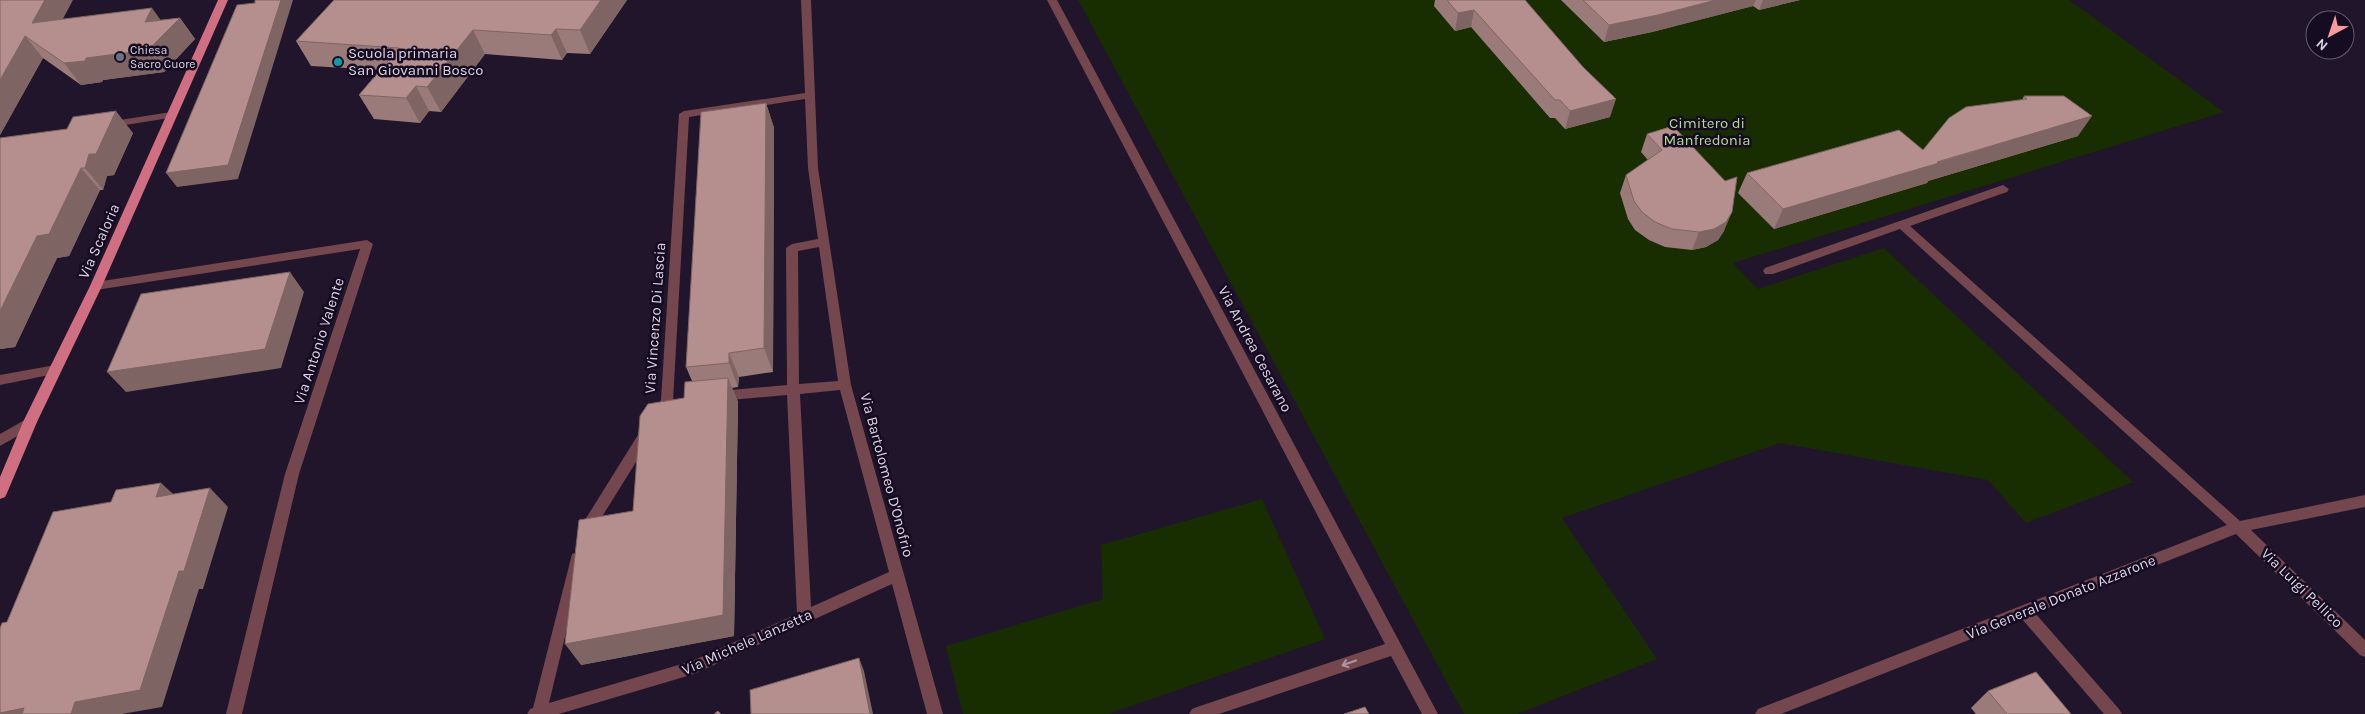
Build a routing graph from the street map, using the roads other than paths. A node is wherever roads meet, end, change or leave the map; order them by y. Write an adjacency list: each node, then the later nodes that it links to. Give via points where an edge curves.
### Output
1 (223, 0): 5 (main road, Via Scaloria)
2 (806, 0): 4 (street, Via Bartolomeo D'Onofrio)
3 (1052, 0): 25 (street, Via Andrea Cesarano)
4 (810, 95): 9 (street, Via Bartolomeo D'Onofrio, via 813,168); 28 (street, Via Vincenzo Di Lascia, via 684,114 672,400 582,536)
5 (171, 115): 6 (street); 11 (main road, Via Scaloria)
6 (95, 127)
7 (2003, 189): 8 (street)
8 (1902, 225): 10 (street); 21 (street, Via Luigi Pellico)
9 (824, 242): 14 (street, Via Bartolomeo D'Onofrio); 15 (street, via 792,248)
10 (1769, 271)
11 (96, 286): 12 (main road, Via Scaloria); 27 (street, Via Antonio Valente, via 367,244 292,474)
12 (55, 370): 13 (street); 17 (main road, Via Scaloria)
13 (0, 380)
14 (846, 385): 15 (street); 22 (street, Via Bartolomeo D'Onofrio)
15 (792, 390): 16 (street); 24 (street)
16 (706, 397)
17 (30, 422): 18 (street); 19 (main road, Via Scaloria)
18 (0, 441)
19 (0, 494)
20 (2365, 500): 21 (street, Via Generale Donato Azzarone)
21 (2238, 527): 23 (street, Via Generale Donato Azzarone); 26 (street, Via Luigi Pellico)
22 (897, 575): 24 (street, Via Michele Lanzetta); 29 (street, Via Bartolomeo D'Onofrio)
23 (2024, 611): 32 (street, Via Generale Donato Azzarone); 33 (street)
24 (804, 617): 28 (street, Via Michele Lanzetta, via 694,668)
25 (1395, 648): 30 (street, one-way to 30); 31 (street, Via Andrea Cesarano)
26 (2365, 650)
27 (234, 714)
28 (537, 714)
29 (934, 714)
30 (1197, 714)
31 (1430, 714)
32 (1763, 714)
33 (2114, 714)

